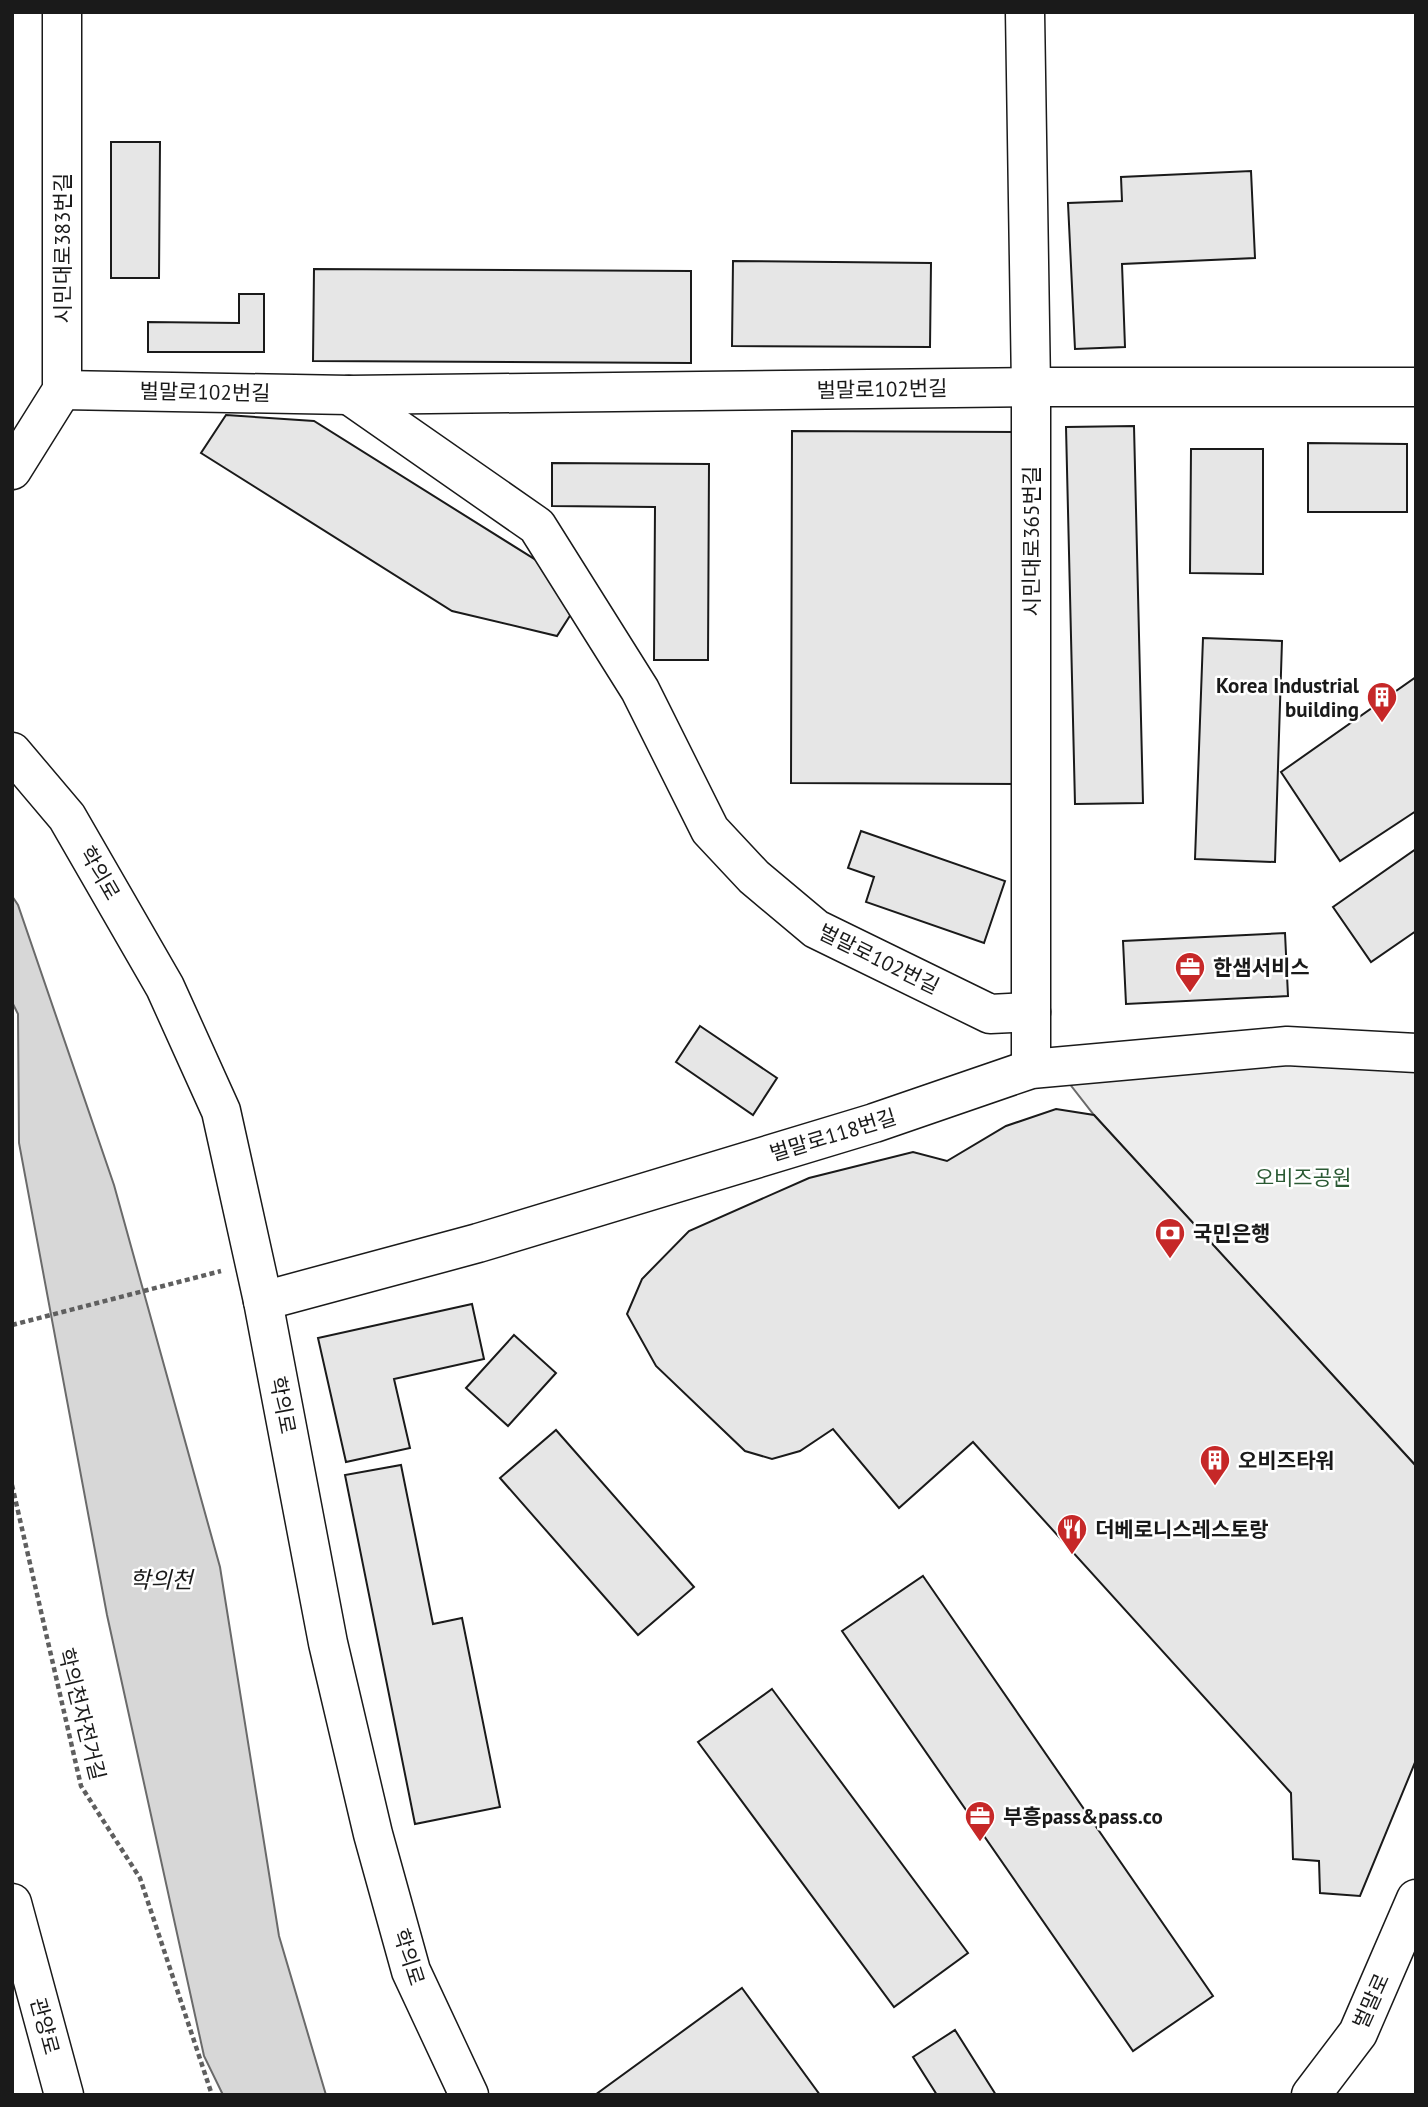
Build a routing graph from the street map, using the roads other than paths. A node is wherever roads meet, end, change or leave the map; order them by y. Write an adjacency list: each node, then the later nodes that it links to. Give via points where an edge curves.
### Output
1 (62, 12): 5 (street, 시민대로383번길)
2 (1025, 12): 3 (street, 시민대로365번길)
3 (1031, 387): 4 (street, 벌말로102번길); 6 (street, 벌말로102번길); 9 (street, 시민대로365번길)
4 (1416, 387)
5 (62, 390): 6 (street, 벌말로102번길); 7 (street)
6 (349, 395): 9 (street, 벌말로102번길, via 537,526 640,690 710,830 754,877 816,929 990,1014)
7 (12, 470)
8 (12, 751): 12 (street, 학의로, via 67,817 165,987 221,1111)
9 (1031, 1012): 11 (street, 시민대로365번길)
10 (1416, 1053): 11 (street, 벌말로118번길, via 1287,1046)
11 (1031, 1069): 12 (street, 벌말로118번길, via 874,1123 478,1244)
12 (263, 1301): 17 (street, 학의로, via 328,1643 373,1834 411,1971)
13 (1416, 1899): 18 (street, 벌말로, via 1357,2033)
14 (12, 1903): 15 (street, 관양로)
15 (19, 1957): 16 (street, 관양로)
16 (64, 2095)
17 (468, 2095)
18 (1311, 2095)

